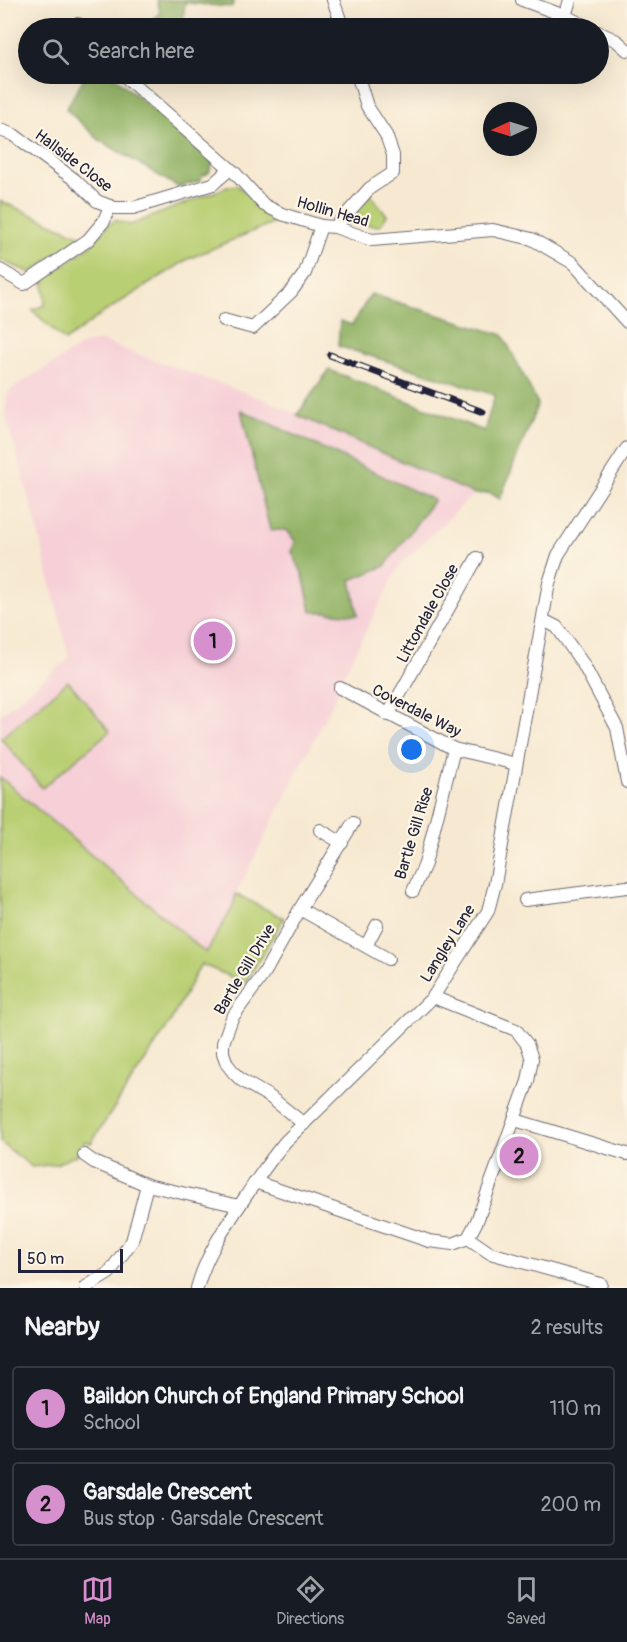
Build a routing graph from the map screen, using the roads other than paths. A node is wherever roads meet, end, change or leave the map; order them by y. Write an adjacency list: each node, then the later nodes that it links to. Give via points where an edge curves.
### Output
1 (333, 0): 5 (street)
2 (522, 0): 4 (street)
3 (570, 0): 4 (street)
4 (565, 16): 6 (street)
5 (340, 18)
6 (569, 18)
7 (609, 37): 8 (street)
8 (627, 50)
9 (133, 84): 12 (street, Hollin Head)
10 (360, 84): 15 (street, via 368,106 386,135 393,155 393,173 370,188)
11 (0, 130): 13 (street, Hallside Close, via 14,135 97,201)
12 (230, 169): 13 (street, Hallside Close, via 213,184 133,208); 14 (street, Hollin Head, via 264,205)
13 (110, 206): 16 (street, via 104,221 88,240 24,284)
14 (321, 226): 15 (street, Hollin Head); 17 (street, via 305,273 283,299 253,328)
15 (335, 227): 18 (street, Hollin Head, via 372,240 493,230 532,239 573,263)
16 (0, 270)
17 (224, 320)
18 (627, 322)
19 (627, 448): 21 (street, Langley Lane, via 558,555)
20 (477, 558): 23 (street, Littondale Close)
21 (543, 620): 25 (street, Langley Lane); 26 (street, via 557,627 583,664 617,728)
22 (340, 688): 23 (street, Coverdale Way)
23 (388, 715): 24 (street, Coverdale Way)
24 (454, 749): 25 (street, Coverdale Way); 31 (street, Bartle Gill Rise, via 425,864)
25 (516, 764): 37 (street, Langley Lane, via 488,910)
26 (627, 782)
27 (353, 823): 29 (street, Bartle Gill Drive)
28 (320, 830): 29 (street)
29 (342, 843): 33 (street, Bartle Gill Drive)
30 (627, 887): 32 (street)
31 (413, 891)
32 (525, 900)
33 (300, 909): 35 (street); 39 (street, Bartle Gill Drive, via 265,972 232,1018 223,1053 234,1073)
34 (377, 925): 35 (street)
35 (366, 946): 36 (street)
36 (388, 959)
37 (433, 997): 38 (street, via 516,1030 527,1044 532,1059); 39 (street, Langley Lane)
38 (515, 1120): 40 (street); 45 (street)
39 (304, 1124): 42 (street, Langley Lane)
40 (627, 1154)
41 (84, 1155): 43 (street)
42 (255, 1182): 44 (street, Langley Lane); 45 (street, via 429,1241 453,1244)
43 (147, 1185): 44 (street); 47 (street, via 132,1241 109,1273)
44 (239, 1206): 48 (street, Langley Lane, via 214,1245)
45 (468, 1238): 46 (street, via 490,1253)
46 (601, 1284)
47 (86, 1287)
48 (197, 1288)

